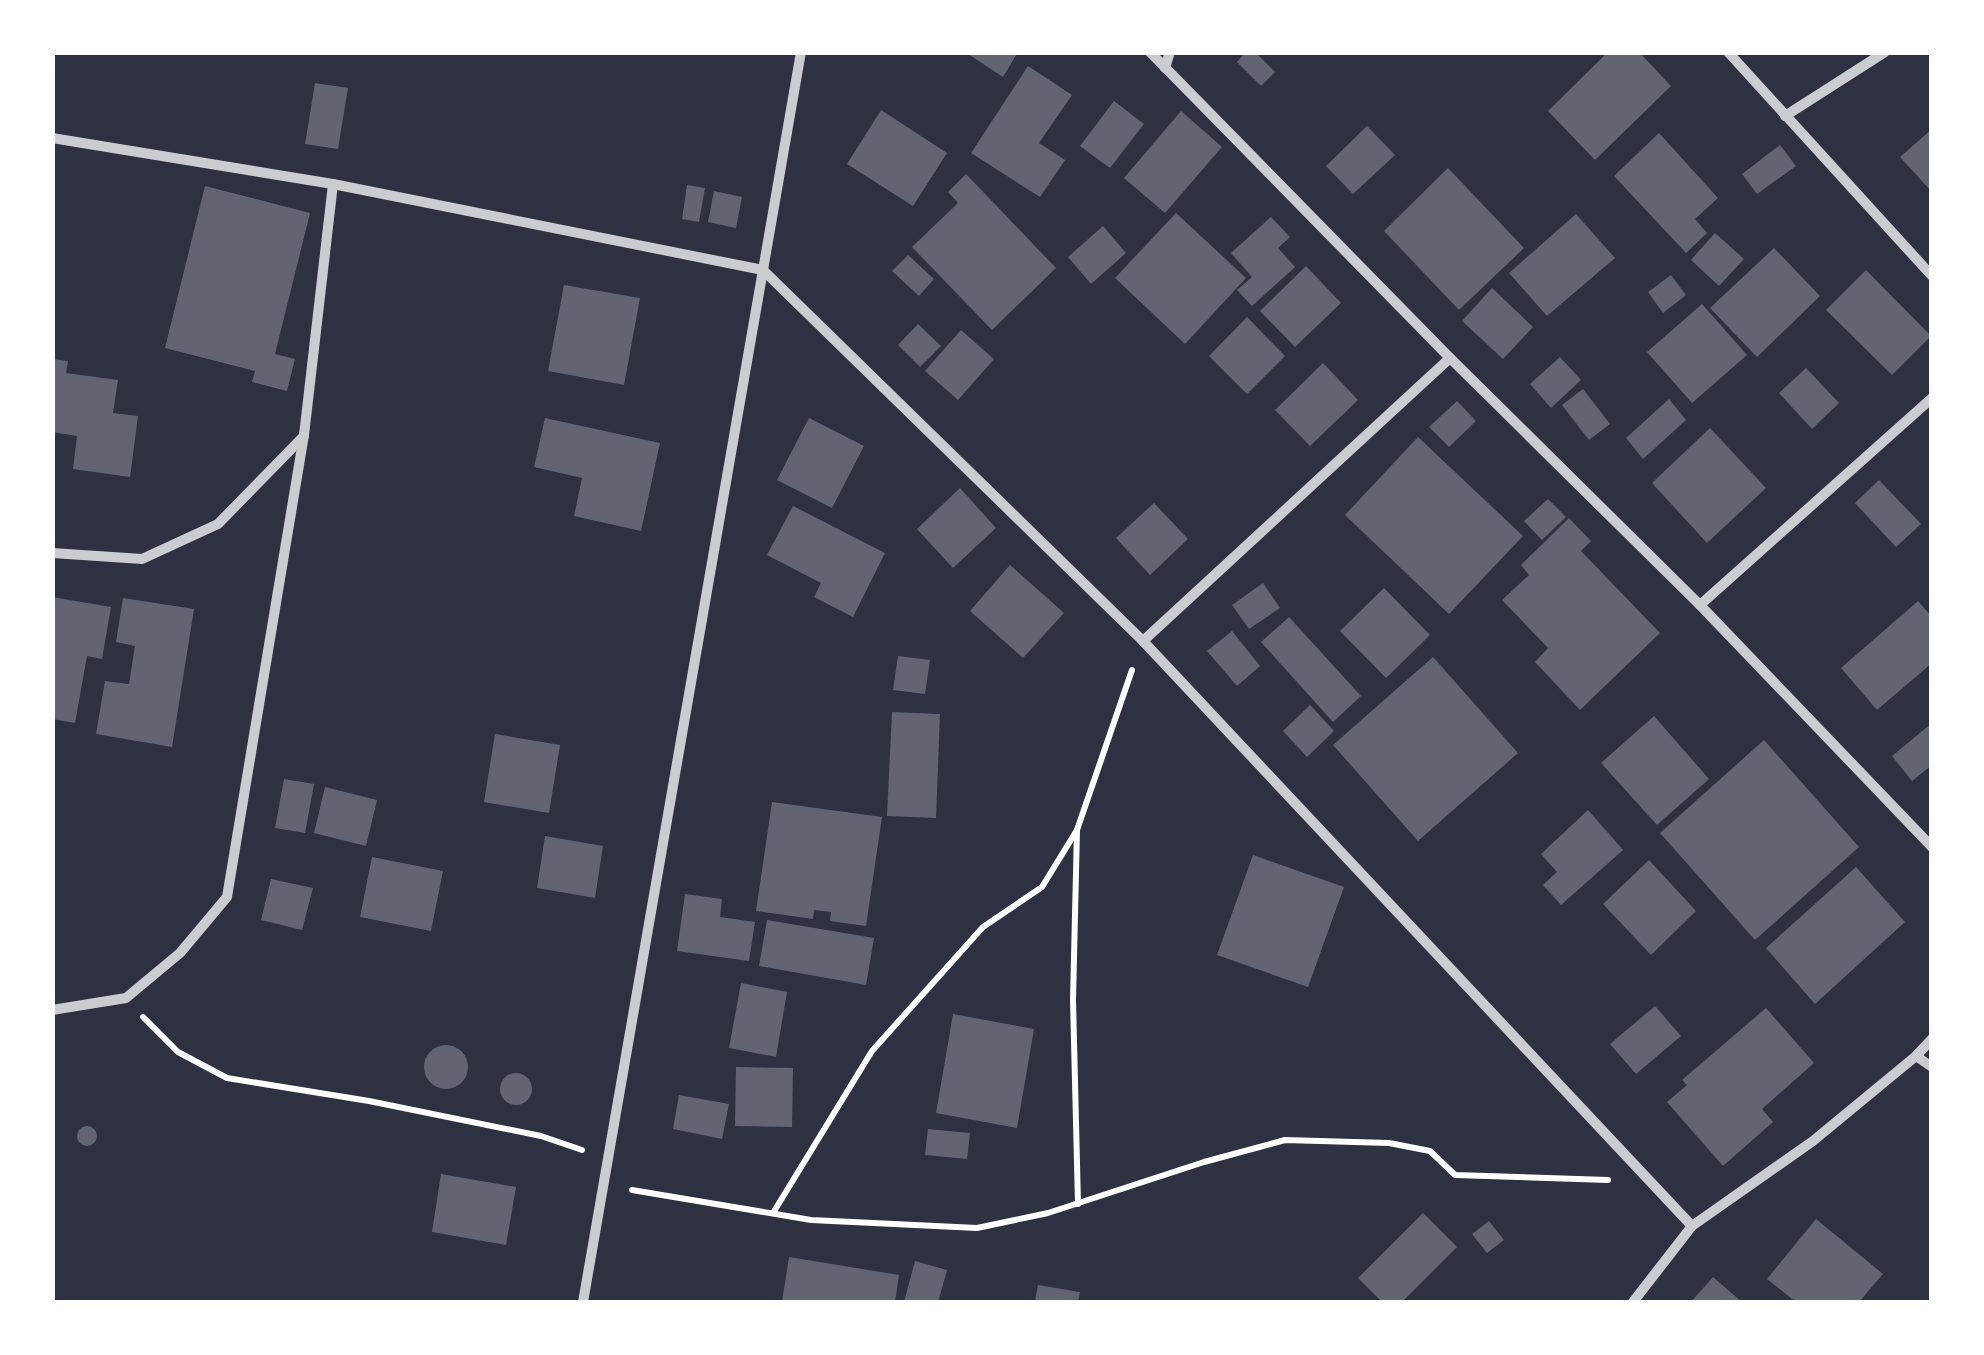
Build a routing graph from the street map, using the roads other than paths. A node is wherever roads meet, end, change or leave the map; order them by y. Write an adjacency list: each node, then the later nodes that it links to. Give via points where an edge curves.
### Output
1 (801, 52): 10 (street)
2 (1150, 52): 6 (street)
3 (1170, 52): 6 (street)
4 (1728, 52): 7 (street)
5 (1885, 52): 7 (street)
6 (1165, 68): 12 (street)
7 (1785, 116): 11 (street)
8 (52, 138): 9 (street)
9 (333, 184): 10 (street); 14 (street)
10 (763, 270): 17 (street); 24 (street)
11 (1932, 276)
12 (1450, 358): 16 (street); 17 (street)
13 (1932, 398): 16 (street)
14 (304, 435): 15 (street, via 218,524 142,559); 19 (street, via 228,897 180,952 126,998)
15 (52, 553)
16 (1700, 605): 18 (street)
17 (1142, 641): 23 (street)
18 (1932, 847)
19 (52, 1010)
20 (1932, 1039): 21 (street)
21 (1916, 1056): 22 (street); 23 (street, via 1813,1141)
22 (1932, 1067)
23 (1692, 1226): 25 (street)
24 (583, 1302)
25 (1633, 1302)

